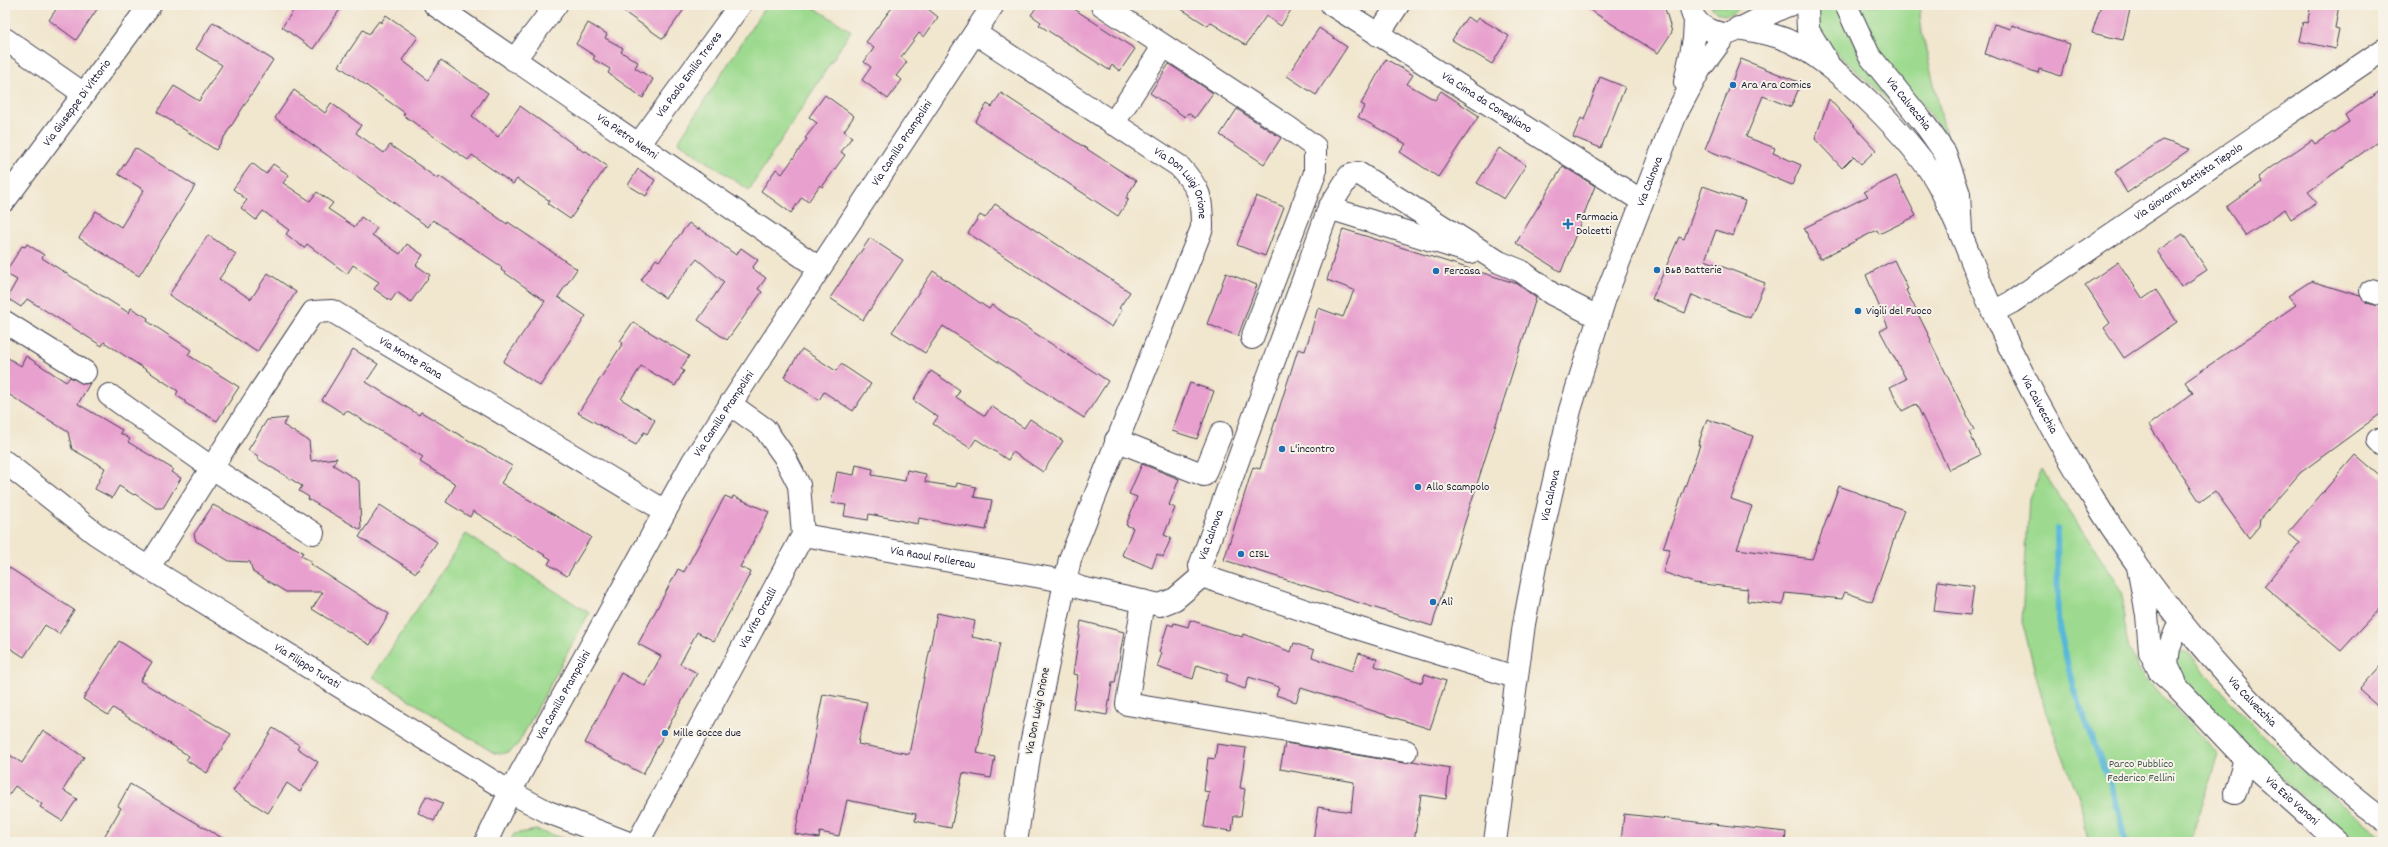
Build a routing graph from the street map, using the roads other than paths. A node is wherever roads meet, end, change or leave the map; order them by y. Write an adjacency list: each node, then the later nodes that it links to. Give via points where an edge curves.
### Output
1 (150, 5): 21 (street, Via Giuseppe Di Vittorio)
2 (435, 5): 19 (street, Via Pietro Nenni)
3 (556, 5): 19 (street)
4 (740, 5): 24 (street, Via Paolo Emilio Treves)
5 (993, 5): 14 (street, Via Camillo Prampolini)
6 (1102, 5): 17 (street)
7 (1332, 5): 15 (street, Via Cima da Conegliano)
8 (1398, 5): 15 (street)
9 (1789, 5): 13 (street)
10 (1807, 5): 20 (street, Via Calvecchia, via 1808,30)
11 (1846, 5): 28 (street, Via Calvecchia, via 1869,55 1945,153 1959,194)
12 (1691, 10): 13 (street, Via Calvecchia, via 1710,31); 22 (street, Via Calnova, via 1690,65)
13 (1732, 31): 20 (street, Via Calvecchia, via 1763,32 1790,41); 22 (street, Via Calnova, via 1700,69)
14 (975, 33): 23 (street, Via Don Luigi Orione); 30 (street, Via Camillo Prampolini)
15 (1378, 35): 26 (street, Via Cima da Conegliano)
16 (5, 39): 21 (street)
17 (1163, 47): 23 (street); 34 (street, via 1289,128 1314,147 1315,173)
18 (2383, 50): 31 (street, Via Giovanni Battista Tiepolo, via 2012,302)
19 (514, 60): 24 (street, Via Pietro Nenni)
20 (1830, 67): 28 (street, Via Calvecchia, via 1911,145 1938,183)
21 (84, 94): 25 (street, Via Giuseppe Di Vittorio)
22 (1676, 114): 26 (street, Via Calnova)
23 (1113, 124): 39 (street, Via Don Luigi Orione, via 1179,166 1196,184 1202,205 1202,228)
24 (638, 144): 30 (street, Via Pietro Nenni)
25 (5, 200)
26 (1642, 202): 32 (street, Via Calnova)
27 (1329, 208): 29 (street, Via Calnova); 29 (street, Via Calnova, via 1350,176 1358,173); 47 (street, Via Calnova, via 1200,566)
28 (1961, 231): 31 (street, Via Calvecchia)
29 (1499, 262): 32 (street, Via Calnova, via 1521,271 1552,294)
30 (819, 268): 37 (street, Via Camillo Prampolini)
31 (1993, 312): 46 (street, Via Calvecchia, via 2064,449)
32 (1598, 317): 51 (street, Via Calnova, via 1570,410 1548,502)
33 (5, 322): 35 (street)
34 (1252, 338)
35 (85, 372)
36 (109, 394): 41 (street)
37 (730, 404): 42 (street, Via Camillo Prampolini, via 693,461); 44 (street, via 765,429 784,456 799,485)
38 (1221, 433): 39 (street, via 1204,474)
39 (1116, 440): 48 (street, Via Don Luigi Orione)
40 (5, 462): 45 (street, Via Filippo Turati, via 96,534)
41 (212, 468): 42 (street, Via Monte Piana, via 313,312 332,311); 43 (street); 45 (street, Via Monte Piana)
42 (665, 511): 56 (street, Via Camillo Prampolini)
43 (312, 533)
44 (802, 535): 48 (street, Via Raoul Follereau); 61 (street, Via Vito Orcalli, via 733,669)
45 (149, 567): 56 (street, Via Filippo Turati)
46 (2138, 567): 50 (street, Via Calvecchia); 52 (street, Via Calvecchia, via 2147,615 2150,652 2160,672)
47 (1202, 576): 49 (street, via 1175,599); 51 (street, Via Calnova)
48 (1064, 581): 49 (street, via 1081,588); 62 (street, Via Don Luigi Orione, via 1031,744)
49 (1151, 603): 54 (street, via 1126,704)
50 (2180, 621): 52 (street, via 2169,648 2167,664); 58 (street, Via Calvecchia, via 2275,724 2321,768)
51 (1515, 677): 63 (street, Via Calnova)
52 (2178, 688): 53 (street, Via Calvecchia)
53 (2227, 742): 55 (street, Via Ezio Vanoni)
54 (1406, 751)
55 (2245, 759): 57 (street); 64 (street, Via Ezio Vanoni)
56 (510, 792): 59 (street, Via Camillo Prampolini); 60 (street, Via Filippo Turati, via 548,812)
57 (2235, 793)
58 (2383, 820)
59 (486, 842)
60 (626, 842)
61 (638, 842)
62 (1016, 842)
63 (1495, 842)
64 (2338, 842)

